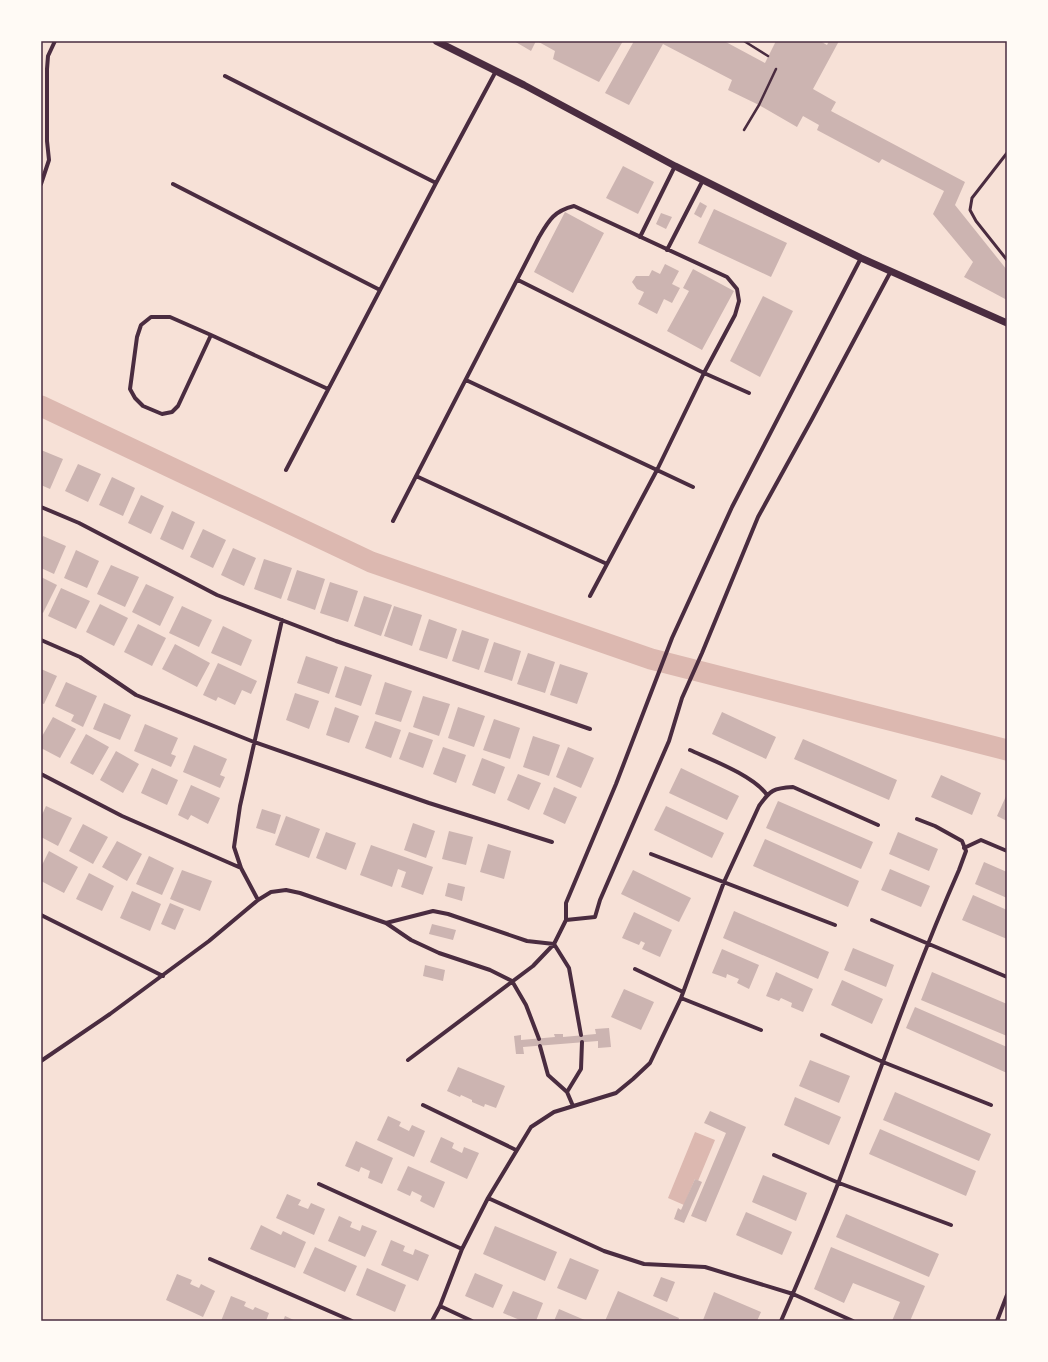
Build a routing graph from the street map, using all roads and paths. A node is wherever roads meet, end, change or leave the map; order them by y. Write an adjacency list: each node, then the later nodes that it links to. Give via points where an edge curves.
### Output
1 (55, 41): 13 (street, via 48,56 49,160)
2 (436, 41): 6 (street)
3 (744, 41): 4 (path)
4 (768, 56)
5 (776, 69): 8 (path)
6 (496, 71): 10 (street); 12 (street)
7 (225, 76): 12 (street)
8 (744, 130)
9 (1007, 153): 18 (lane, via 972,198 970,210)
10 (675, 166): 11 (street); 15 (street)
11 (703, 179): 16 (street); 17 (street)
12 (436, 182): 21 (street)
13 (41, 184)
14 (173, 184): 21 (street)
15 (640, 237): 16 (street); 20 (street, via 574,206 561,210 548,223)
16 (667, 250): 24 (street, via 727,277 737,289 739,301 735,315)
17 (861, 258): 19 (street); 53 (street, via 732,507 672,638 616,784 566,903)
18 (1007, 260)
19 (891, 271): 22 (street); 53 (street, via 758,517 682,698 669,741 595,917)
20 (518, 280): 24 (street); 25 (street)
21 (380, 290): 26 (street)
22 (1007, 322)
23 (211, 335): 23 (street, via 178,406 172,412 162,414 143,406 130,389 141,325 151,317 170,317); 26 (street)
24 (704, 373): 27 (street); 29 (street)
25 (466, 380): 29 (street); 30 (street)
26 (328, 389): 28 (street)
27 (749, 393)
28 (286, 470)
29 (657, 470): 31 (street); 34 (street)
30 (416, 476): 33 (street); 34 (street)
31 (693, 487)
32 (41, 507): 36 (street, via 79,523 217,595)
33 (393, 521)
34 (607, 564): 35 (street)
35 (590, 596)
36 (282, 620): 38 (street); 39 (street)
37 (41, 640): 39 (street, via 80,657 136,695)
38 (590, 729)
39 (254, 742): 45 (street, via 429,803); 49 (street, via 234,847)
40 (690, 750): 42 (street, via 753,781 763,788)
41 (41, 774): 49 (street, via 122,816)
42 (767, 795): 44 (street, via 778,788 793,787); 50 (street, via 759,806)
43 (917, 819): 46 (street, via 962,841)
44 (878, 825)
45 (552, 842)
46 (964, 848): 47 (street, via 981,840); 58 (street, via 966,851 960,870)
47 (1007, 851)
48 (651, 854): 50 (street)
49 (241, 868): 51 (street)
50 (724, 882): 56 (street); 63 (street)
51 (258, 900): 55 (street, via 271,892 286,890); 60 (street)
52 (41, 915): 60 (street)
53 (566, 920): 57 (street)
54 (872, 920): 58 (street)
55 (386, 923): 57 (street, via 433,910 527,942); 62 (street, via 411,940 439,953 490,970)
56 (835, 925)
57 (554, 944): 62 (street, via 533,966); 66 (street, via 568,968)
58 (929, 944): 61 (street); 73 (street)
59 (635, 969): 63 (street)
60 (163, 976): 72 (street)
61 (1007, 976)
62 (512, 981): 68 (street, via 526,1005); 71 (street)
63 (683, 992): 64 (street)
64 (681, 998): 65 (street); 77 (street, via 650,1063 616,1093)
65 (761, 1030)
66 (581, 1035)
67 (822, 1035): 73 (street)
68 (539, 1039)
69 (582, 1042): 74 (street, via 581,1068)
70 (540, 1046): 74 (street, via 548,1075)
71 (408, 1060)
72 (41, 1061)
73 (883, 1062): 76 (street); 80 (street)
74 (567, 1092): 77 (street)
75 (423, 1105): 78 (street)
76 (991, 1105)
77 (573, 1106): 78 (street, via 554,1112 531,1127)
78 (516, 1150): 82 (street)
79 (774, 1155): 80 (street)
80 (839, 1182): 83 (street); 86 (street)
81 (319, 1184): 84 (street)
82 (488, 1198): 84 (street); 86 (street, via 604,1250 644,1264 705,1267)
83 (951, 1225)
84 (462, 1250): 88 (street)
85 (210, 1259): 89 (street)
86 (793, 1294): 92 (street); 93 (street)
87 (1007, 1295): 94 (street)
88 (440, 1306): 90 (street); 91 (street)
89 (352, 1321)
90 (432, 1321)
91 (472, 1321)
92 (781, 1321)
93 (853, 1321)
94 (997, 1321)

